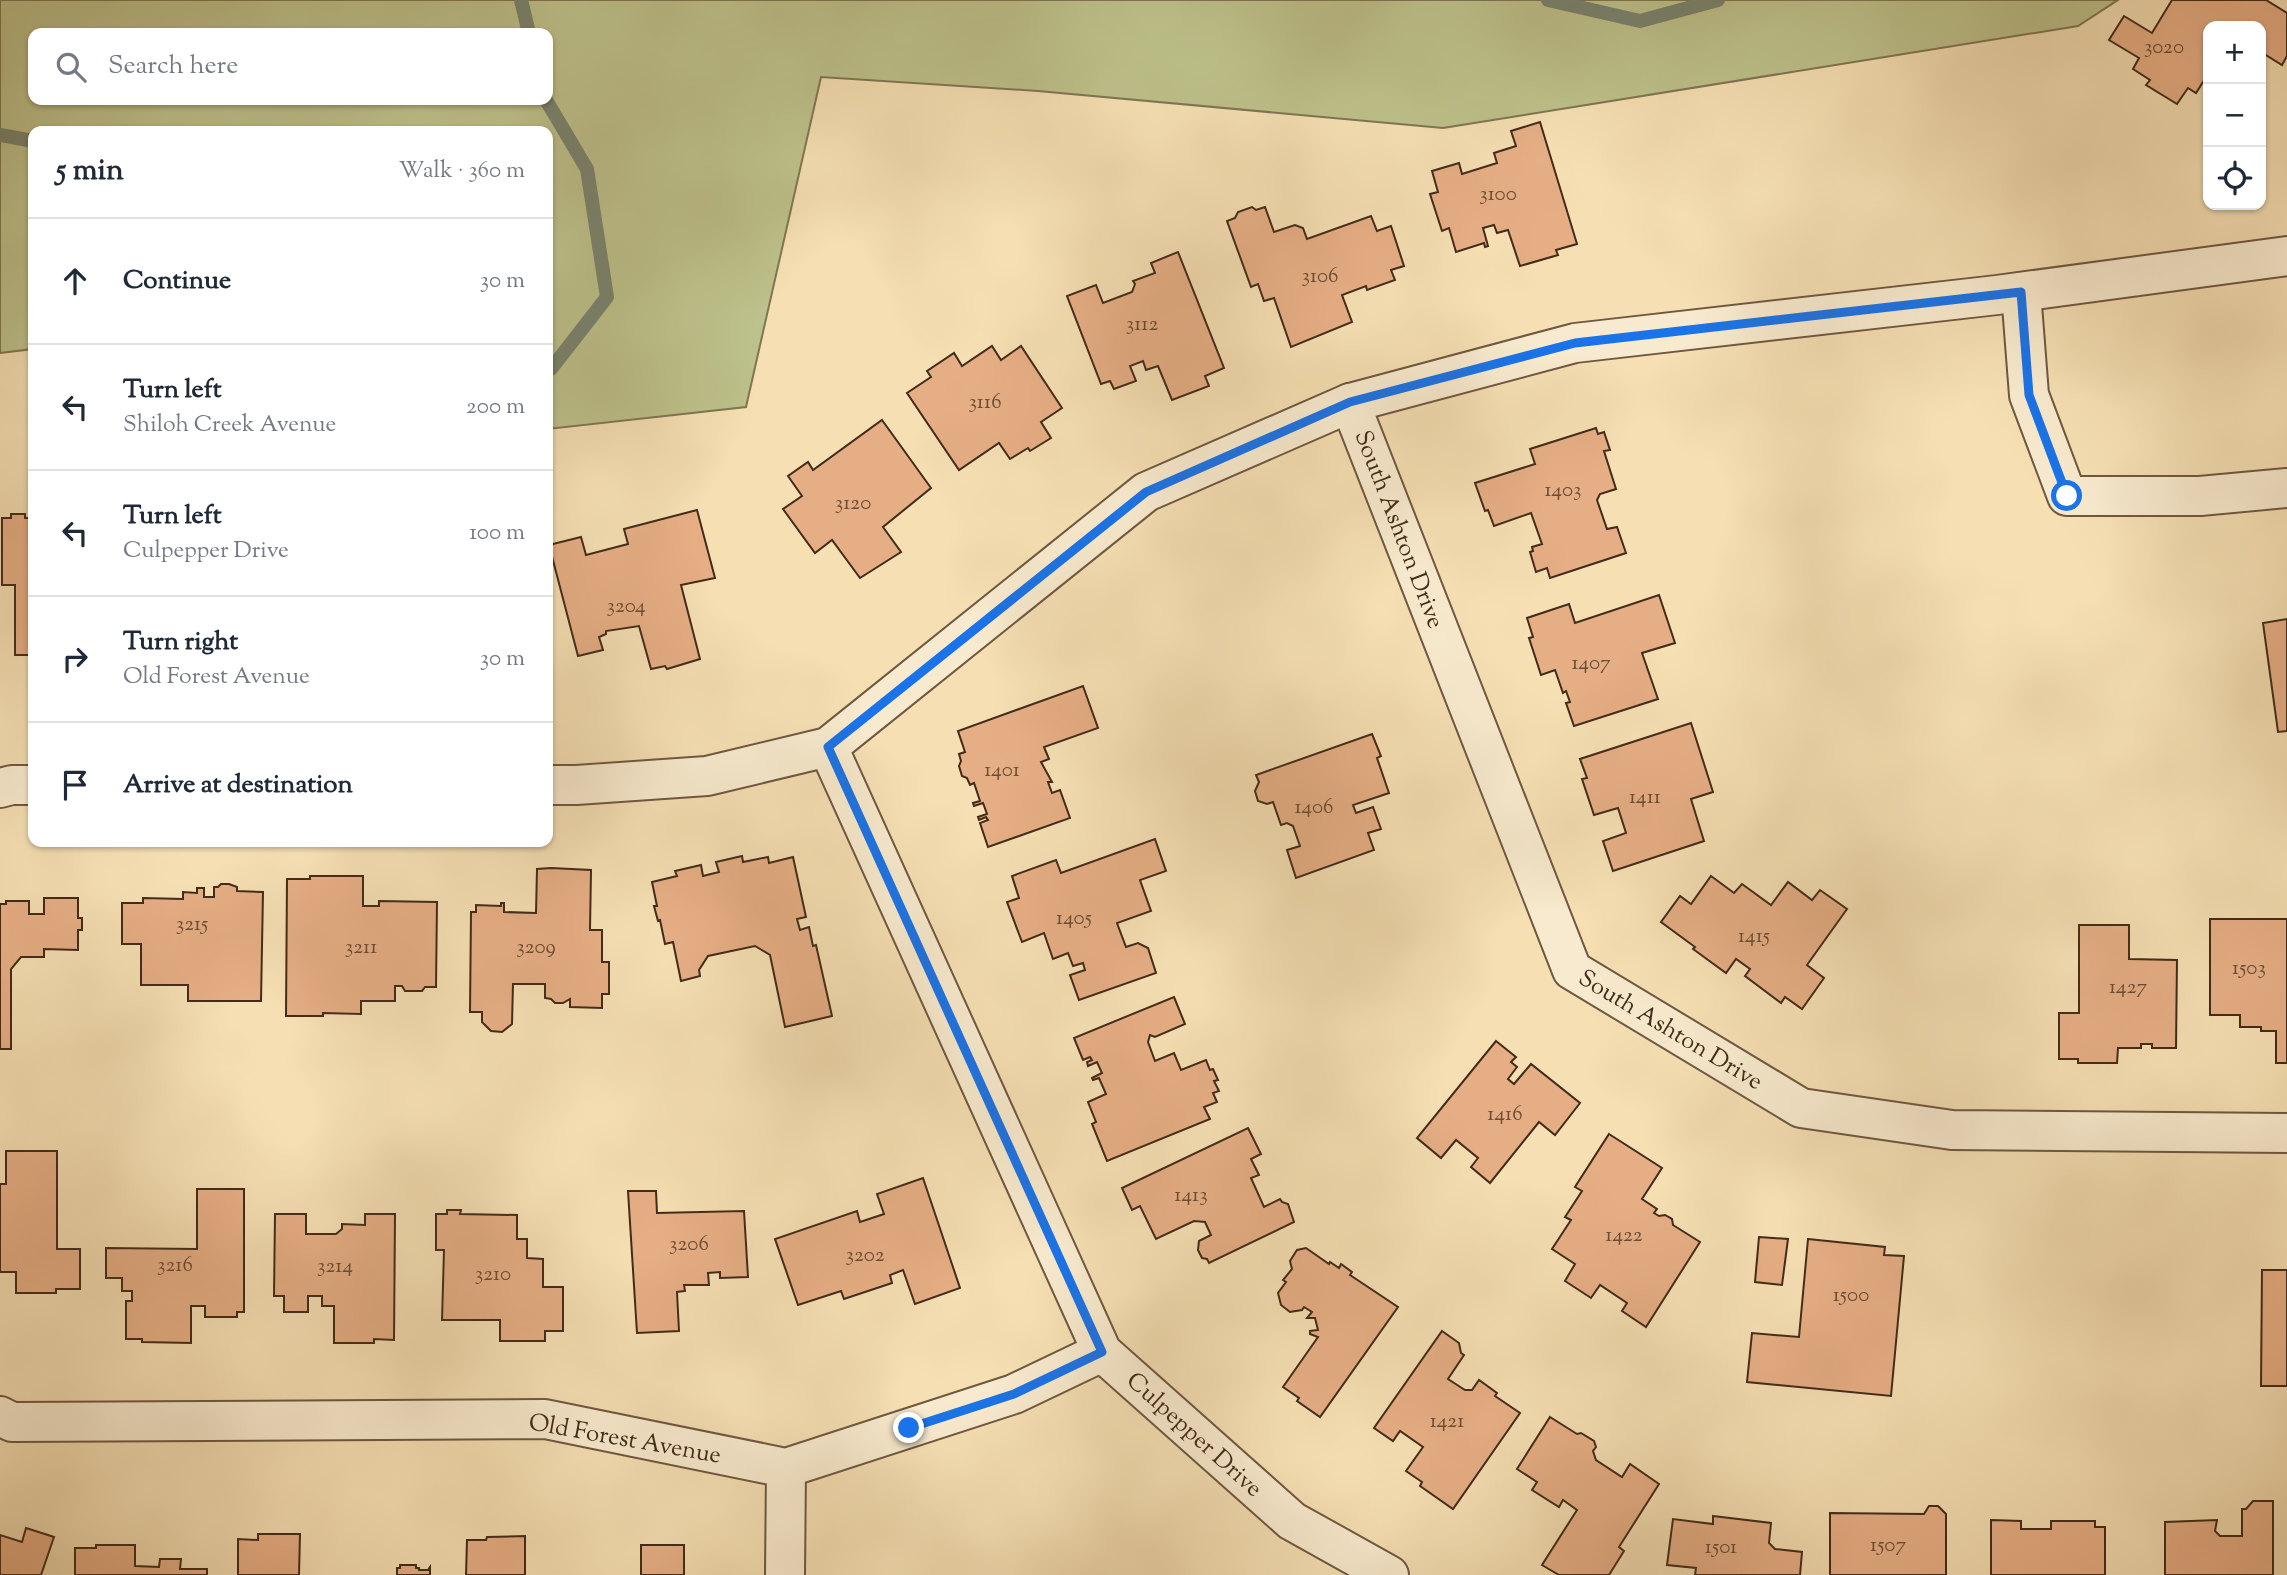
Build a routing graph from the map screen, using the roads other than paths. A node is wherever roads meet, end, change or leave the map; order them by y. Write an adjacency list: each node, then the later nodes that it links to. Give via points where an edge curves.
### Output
1 (2287, 256): 2 (street)
2 (2021, 292): 3 (street, via 1575,343); 4 (street, via 2029,395 2067,496 2200,496)
3 (1350, 402): 5 (street, via 1146,492); 9 (street, South Ashton Drive, via 1572,971 1801,1108 1952,1130)
4 (2287, 488)
5 (828, 747): 7 (street, via 707,776); 10 (street, Culpepper Drive)
6 (28, 785): 8 (street)
7 (553, 785)
8 (0, 789)
9 (2287, 1133)
10 (1102, 1352): 12 (street, Old Forest Avenue, via 1014,1394); 14 (street, Culpepper Drive, via 1292,1521)
11 (0, 1416): 12 (street, Old Forest Avenue, via 12,1422 545,1419)
12 (786, 1468): 13 (street)
13 (785, 1575)
14 (1389, 1575)

